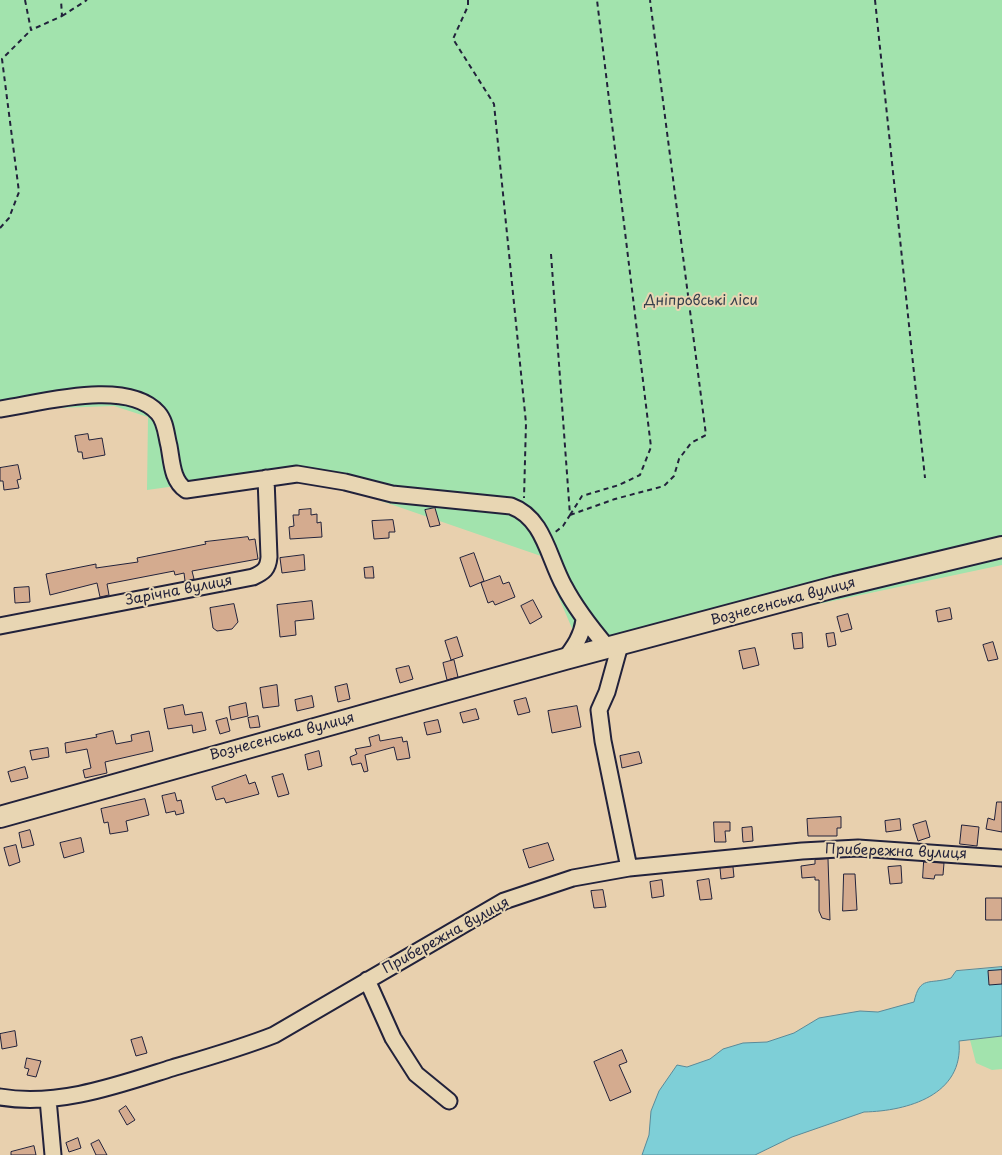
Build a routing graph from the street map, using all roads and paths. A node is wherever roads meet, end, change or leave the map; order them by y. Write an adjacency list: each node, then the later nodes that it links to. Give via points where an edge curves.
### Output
1 (25, 0): 9 (path)
2 (61, 0): 8 (path)
3 (87, 0): 8 (path)
4 (468, 0): 16 (path, via 453,39 494,104 526,423)
5 (597, 0): 17 (path, via 651,448 640,475 582,496)
6 (650, 0): 17 (path, via 706,435 691,443 679,459 674,476 664,486)
7 (875, 0): 15 (path)
8 (62, 16): 9 (path)
9 (31, 30): 10 (path)
10 (1, 60): 11 (path, via 19,192)
11 (0, 228)
12 (551, 254): 17 (path)
13 (0, 409): 14 (street, via 95,395 137,399 160,415 175,476 186,490)
14 (266, 478): 16 (street, via 297,474 392,494); 21 (street, Зарічна вулиця, via 269,557 264,572 253,577)
15 (925, 478)
16 (524, 510): 18 (street)
17 (570, 515): 18 (path, via 563,526)
18 (546, 539): 20 (street, via 563,584)
19 (1002, 547): 22 (main road, Вознесенська вулиця)
20 (584, 620): 22 (street); 23 (street, via 583,631)
21 (0, 626)
22 (614, 647): 23 (main road, Вознесенська вулиця); 26 (street, via 599,710)
23 (565, 659): 24 (main road, Вознесенська вулиця)
24 (0, 817)
25 (1002, 858): 26 (street, Прибережна вулиця, via 858,848)
26 (629, 868): 27 (street, Прибережна вулиця, via 573,878 504,901)
27 (367, 980): 29 (street, Прибережна вулиця, via 274,1035 246,1046 122,1084); 30 (street, via 393,1038 416,1074)
28 (0, 1097): 29 (street, Прибережна вулиця)
29 (48, 1099): 31 (street)
30 (449, 1102)
31 (53, 1155)

